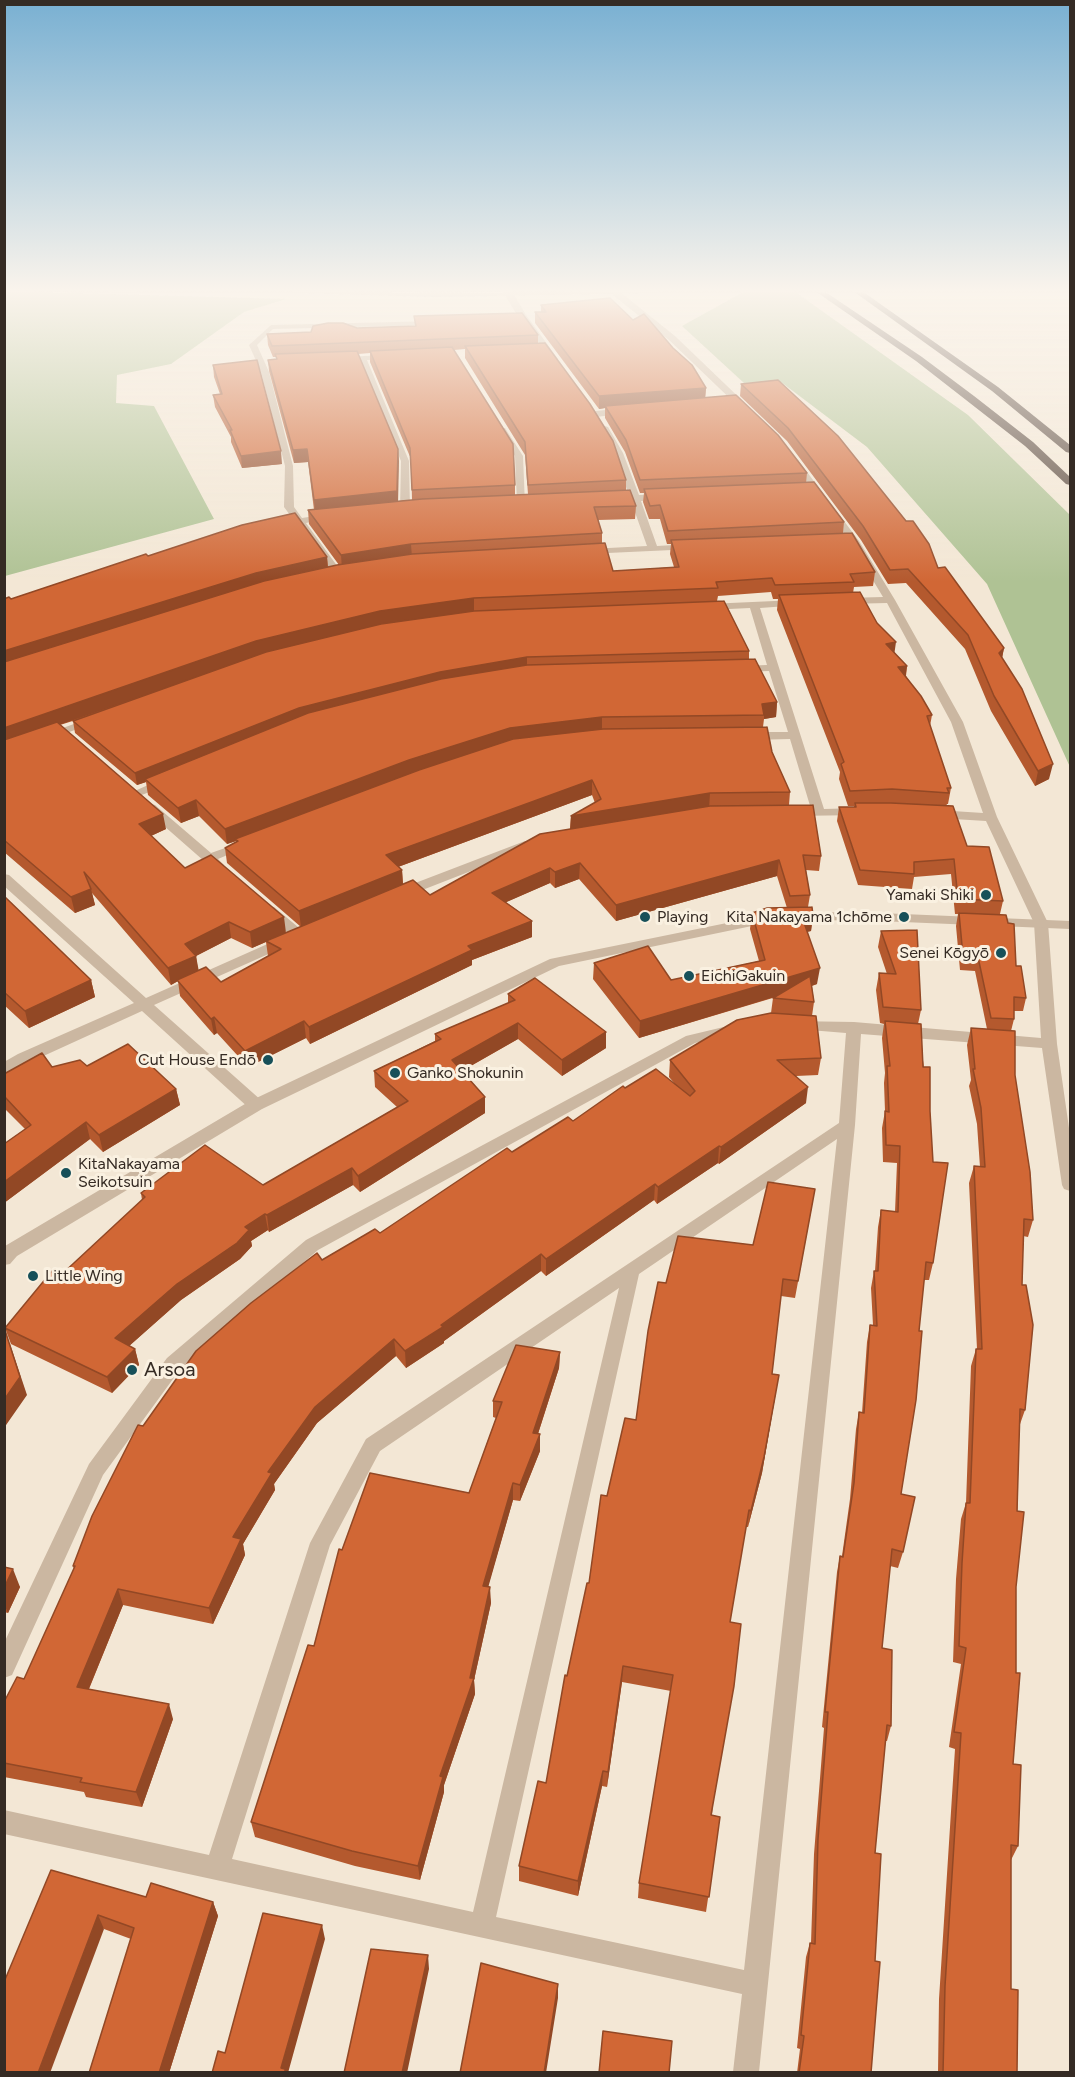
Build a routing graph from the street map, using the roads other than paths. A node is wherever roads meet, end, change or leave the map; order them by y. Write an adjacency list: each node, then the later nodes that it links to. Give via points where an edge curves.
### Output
1 (268, 388): 22 (street, via 289,466 289,507)
2 (374, 388): 20 (street, via 405,461 410,508)
3 (720, 388): 9 (street)
4 (956, 388): 13 (highway)
5 (993, 388): 11 (highway)
6 (589, 405): 8 (street)
7 (631, 411): 8 (street)
8 (596, 414): 15 (street, via 619,453)
9 (753, 416)
10 (498, 424): 19 (street, via 519,456)
11 (1071, 450)
12 (789, 453): 28 (street)
13 (1071, 482)
14 (670, 497): 15 (street)
15 (637, 498): 16 (street); 25 (street)
16 (602, 500)
17 (534, 502): 19 (street)
18 (511, 503): 19 (street)
19 (522, 503)
20 (394, 510)
21 (334, 516): 22 (street)
22 (299, 520): 23 (street); 27 (street)
23 (268, 526)
24 (700, 547): 25 (street)
25 (653, 549): 26 (street)
26 (573, 552)
27 (338, 575)
28 (890, 600): 29 (street); 44 (street, via 957,722)
29 (833, 602)
30 (811, 603): 31 (street)
31 (754, 605): 32 (street); 33 (street)
32 (695, 608)
33 (773, 668): 34 (street); 36 (street)
34 (726, 669)
35 (108, 715): 38 (street, via 68,735)
36 (795, 735): 37 (street); 42 (street)
37 (739, 736)
38 (34, 741)
39 (177, 776): 47 (street, via 129,790)
40 (877, 811): 42 (street)
41 (786, 813): 42 (street)
42 (819, 813)
43 (923, 813): 44 (street)
44 (991, 817): 52 (street)
45 (252, 842): 47 (street)
46 (535, 844): 50 (street)
47 (209, 858): 48 (street)
48 (227, 874)
49 (4, 878): 54 (street)
50 (392, 897)
51 (263, 904): 54 (street, via 304,933)
52 (1041, 924): 53 (street); 58 (street); 60 (street, via 855,916 765,918 555,962)
53 (1071, 925)
54 (144, 1004): 59 (street); 60 (street)
55 (780, 1023): 57 (street)
56 (747, 1027): 65 (street, via 691,1039 312,1245 174,1363 96,1470)
57 (854, 1027): 58 (street); 61 (street)
58 (1048, 1044): 62 (street)
59 (4, 1069)
60 (256, 1105): 63 (street, via 11,1251)
61 (847, 1125): 64 (street); 69 (street)
62 (1071, 1185)
63 (4, 1259)
64 (632, 1268): 67 (street, via 372,1445 320,1543); 68 (street)
65 (4, 1668)
66 (4, 1822): 67 (street)
67 (218, 1868): 68 (street)
68 (482, 1926): 69 (street)
69 (756, 1985): 70 (street)
70 (746, 2073)

